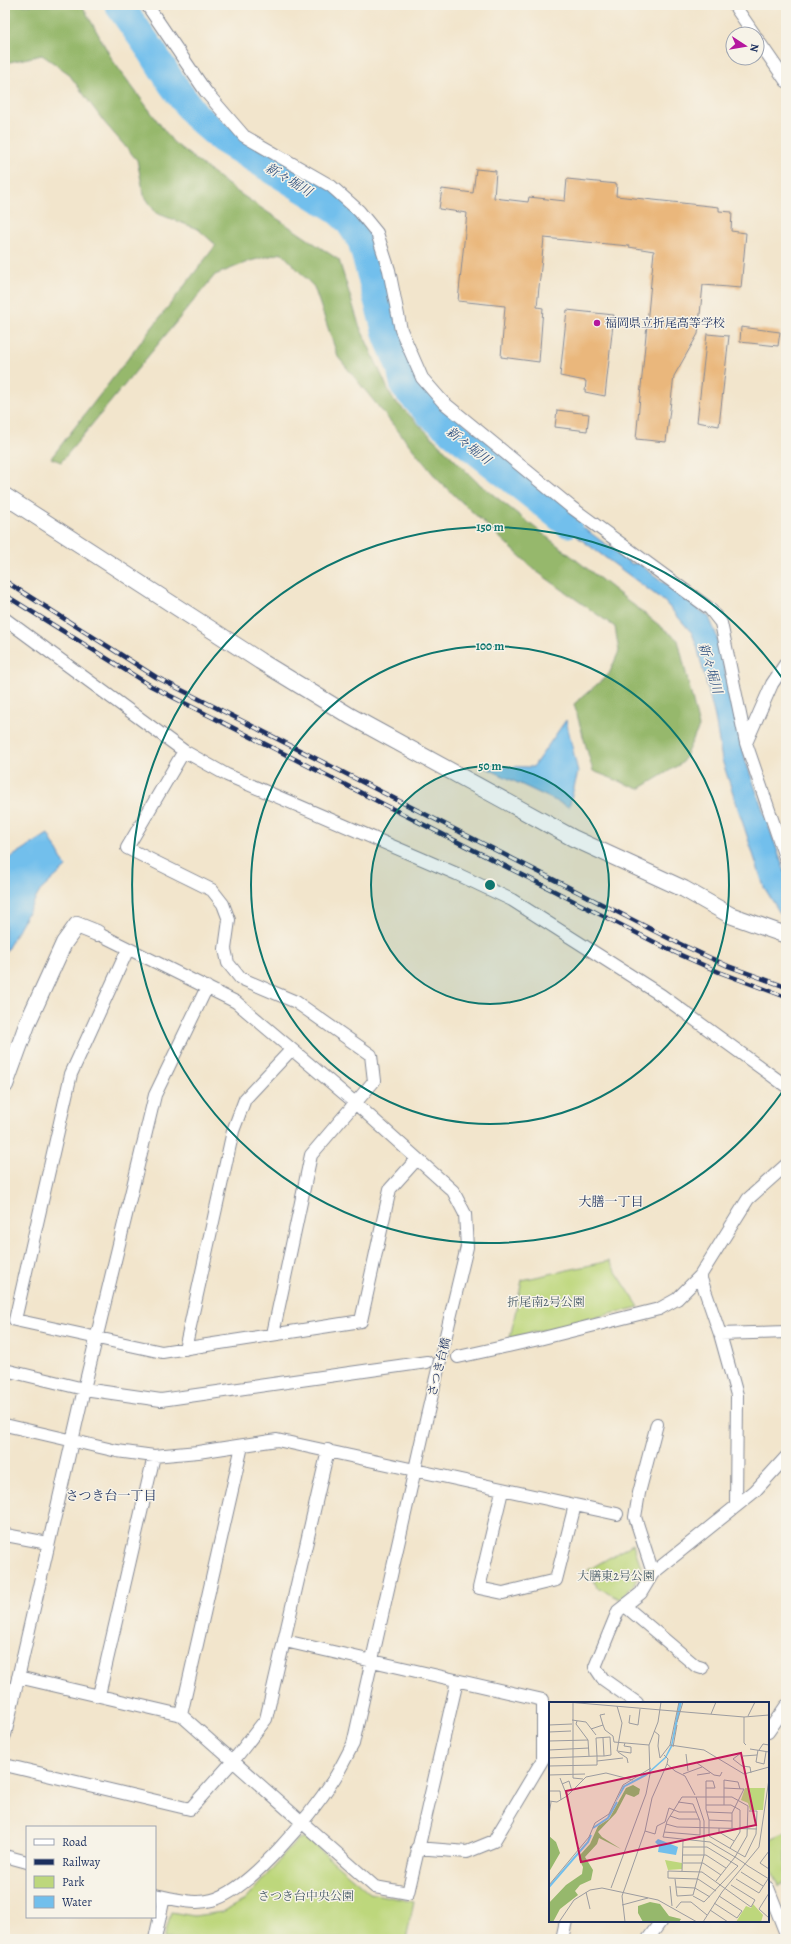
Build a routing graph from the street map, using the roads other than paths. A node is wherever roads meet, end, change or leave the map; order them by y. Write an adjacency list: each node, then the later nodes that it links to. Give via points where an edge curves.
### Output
1 (147, 5): 10 (street, via 206,92 244,136 331,186 359,211 377,233 389,270 401,330 422,378 443,402 571,507 710,609 721,623)
2 (734, 5): 3 (street)
3 (748, 26)
4 (765, 48): 5 (street)
5 (782, 68): 6 (street)
6 (786, 81)
7 (5, 496): 14 (street, via 260,661 350,716 574,838 684,889 730,915)
8 (5, 619): 11 (street)
9 (786, 663): 10 (street, via 772,684)
10 (746, 743): 12 (street)
11 (184, 751): 19 (street, via 227,775 512,900 661,996); 20 (street, via 127,848 212,890 223,904 229,920 225,949 228,963 240,978 296,1002 371,1055 374,1081)
12 (786, 860)
13 (97, 933): 15 (street, さつき台橋); 18 (street, via 76,925 64,943 28,1022)
14 (782, 933)
15 (128, 949): 16 (street, さつき台橋); 27 (street, via 71,1074 15,1320)
16 (207, 987): 17 (street, さつき台橋, via 236,1002); 27 (street, via 155,1095)
17 (291, 1050): 20 (street, さつき台橋); 28 (street, via 245,1098 232,1131)
18 (5, 1085)
19 (786, 1086)
20 (354, 1102): 21 (street, さつき台橋); 25 (street, via 311,1154)
21 (417, 1159): 25 (street, via 390,1189 361,1321); 40 (street, さつき台橋, bridge, via 453,1191 465,1214 467,1248)
22 (786, 1165): 23 (street, via 748,1199)
23 (700, 1276): 26 (street); 29 (street, via 677,1299 659,1309)
24 (786, 1332): 26 (street)
25 (273, 1334): 28 (street)
26 (720, 1334): 43 (street, via 737,1395)
27 (97, 1338): 28 (street, via 162,1352); 32 (street)
28 (185, 1349)
29 (458, 1357)
30 (427, 1362): 32 (street, via 161,1400)
31 (5, 1370): 32 (street)
32 (84, 1389): 35 (street)
33 (657, 1424): 47 (street, via 635,1517)
34 (5, 1425): 35 (street)
35 (73, 1440): 38 (street, via 116,1451); 46 (street)
36 (242, 1446): 37 (street, via 277,1440); 38 (street); 57 (street)
37 (328, 1450): 40 (street); 49 (street)
38 (154, 1456): 54 (street)
39 (786, 1457): 43 (street, via 756,1491)
40 (414, 1471): 41 (street); 50 (street, さつき台橋)
41 (502, 1491): 42 (street); 42 (street, via 479,1588 503,1593 556,1580)
42 (575, 1506): 44 (street)
43 (736, 1506): 47 (street)
44 (617, 1514)
45 (5, 1537): 46 (street, via 6,1535)
46 (48, 1543): 52 (street)
47 (653, 1573): 48 (street, via 641,1593)
48 (625, 1606): 51 (street, via 696,1666); 55 (street, via 618,1611 595,1667 603,1680)
49 (285, 1641): 50 (street); 60 (street, via 266,1719)
50 (371, 1661): 53 (street); 62 (street, さつき台橋, via 353,1744 334,1779)
51 (702, 1668)
52 (18, 1677): 54 (street); 59 (street)
53 (457, 1681): 63 (street); 63 (street, via 543,1700 543,1759 494,1841 467,1852)
54 (99, 1695): 57 (street)
55 (636, 1702)
56 (786, 1706): 58 (street)
57 (181, 1715): 60 (street)
58 (769, 1731)
59 (5, 1735)
60 (234, 1760): 61 (street, via 190,1808); 62 (street)
61 (5, 1765)
62 (301, 1823): 63 (street, via 375,1887 408,1893); 67 (street, さつき台橋, via 251,1878 231,1893 212,1901 194,1902)
63 (417, 1848)
64 (5, 1856): 65 (street)
65 (26, 1862)
66 (769, 1891): 70 (street)
67 (160, 1896): 71 (street)
68 (566, 1922): 72 (street)
69 (660, 1922): 73 (street)
70 (786, 1934)
71 (155, 1939)
72 (562, 1939)
73 (648, 1939)

